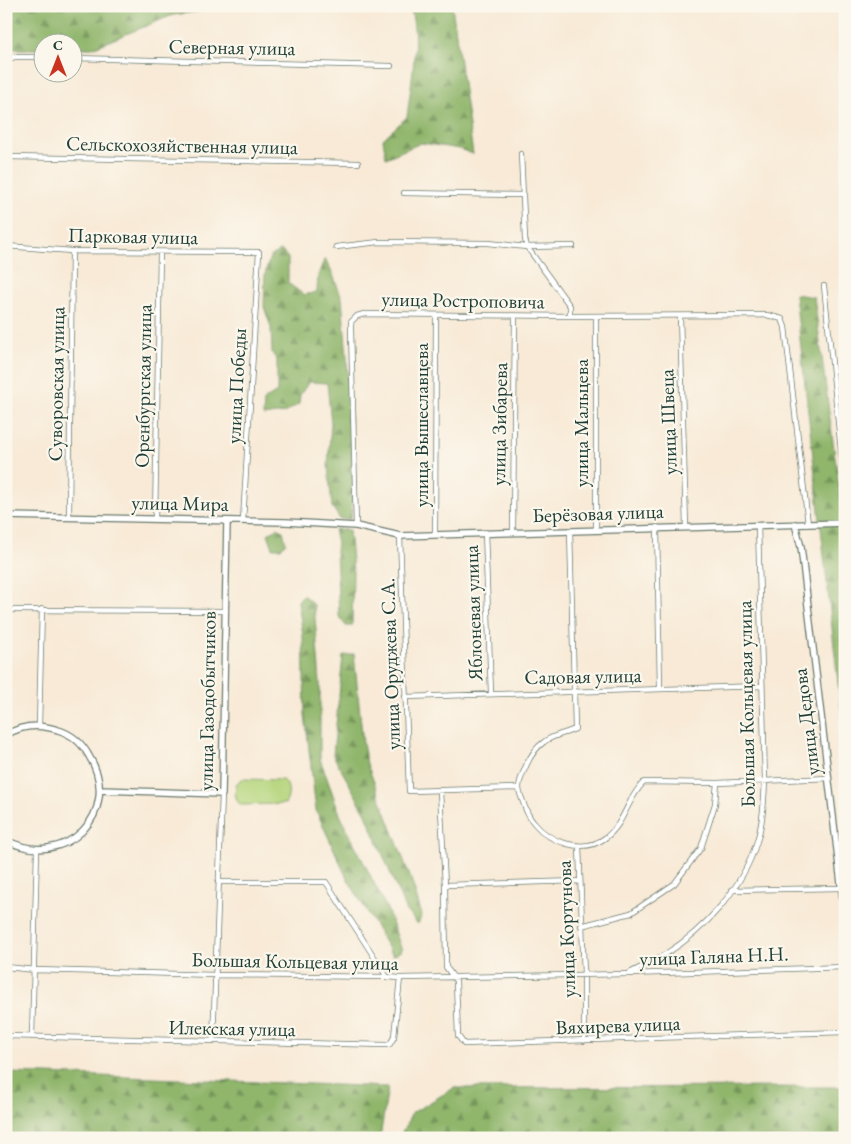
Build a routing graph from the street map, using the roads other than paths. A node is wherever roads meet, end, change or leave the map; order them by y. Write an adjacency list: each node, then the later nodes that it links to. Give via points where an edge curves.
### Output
1 (32, 57): 3 (street)
2 (82, 58): 4 (street, Северная улица)
3 (6, 59)
4 (391, 66)
5 (521, 154): 9 (street)
6 (6, 157): 7 (street, Сельскохозяйственная улица)
7 (358, 164)
8 (404, 193): 9 (street)
9 (523, 195): 13 (street)
10 (6, 246): 14 (street, Парковая улица)
11 (574, 246): 13 (street)
12 (336, 247): 13 (street, via 389,242 488,243)
13 (528, 247): 20 (street, via 570,306)
14 (72, 251): 16 (street, Парковая улица); 25 (street, Суворовская улица)
15 (258, 252): 16 (street, Парковая улица); 28 (street, улица Победы)
16 (160, 253): 26 (street, Оренбургская улица)
17 (824, 286): 23 (street)
18 (436, 315): 19 (street, улица Ростроповича); 33 (street, улица Ростроповича, via 364,314 351,322); 40 (street, улица Вышеславцева)
19 (515, 316): 20 (street, улица Ростроповича); 39 (street, улица Зибарева)
20 (570, 316): 21 (street, улица Ростроповича)
21 (596, 316): 22 (street, улица Ростроповича); 36 (street, улица Мальцева)
22 (680, 316): 31 (street, улица Ростроповича, via 767,316 782,319); 35 (street, улица Швеца)
23 (845, 489)
24 (6, 516): 25 (street, улица Мира)
25 (69, 517): 26 (street, улица Мира)
26 (155, 519): 27 (street, улица Мира)
27 (227, 521): 28 (street, улица Мира); 44 (street, улица Газодобытчиков)
28 (243, 521): 33 (street, улица Мира)
29 (845, 523): 31 (street, Берёзовая улица)
30 (795, 524): 31 (street, Берёзовая улица); 32 (street, Берёзовая улица); 52 (street, улица Дедова, via 801,547)
31 (808, 524)
32 (758, 525): 35 (street, Берёзовая улица); 45 (street, Большая Кольцевая улица)
33 (355, 526): 41 (street, Берёзовая улица)
34 (657, 527): 35 (street, Берёзовая улица); 36 (street, Берёзовая улица); 46 (street)
35 (686, 527)
36 (596, 529): 37 (street, Берёзовая улица)
37 (570, 530): 39 (street, Берёзовая улица); 47 (street)
38 (485, 532): 39 (street, Берёзовая улица); 40 (street, Берёзовая улица); 48 (street, Яблоневая улица)
39 (513, 532)
40 (436, 534): 41 (street, Берёзовая улица)
41 (400, 536): 49 (street, улица Оруджева С.А.)
42 (42, 609): 43 (street); 44 (street); 50 (street)
43 (6, 610)
44 (226, 611): 58 (street, улица Газодобытчиков)
45 (762, 686): 46 (street, Садовая улица); 53 (street, Большая Кольцевая улица)
46 (660, 689): 47 (street, Садовая улица)
47 (575, 691): 48 (street, Садовая улица); 55 (street, via 575,729 543,742 523,773)
48 (491, 694): 49 (street, Садовая улица)
49 (406, 696): 57 (street, улица Оруджева С.А., via 409,791)
50 (39, 725): 51 (street); 56 (street, via 65,732 84,748 95,765)
51 (6, 736)
52 (829, 778): 53 (street); 65 (street, улица Дедова)
53 (765, 780): 54 (street); 66 (street, Большая Кольцевая улица, via 764,811 757,842)
54 (717, 782): 60 (street, via 644,782 636,789 614,831 594,845); 68 (street, via 715,804 701,848 674,884 632,913)
55 (519, 788): 57 (street); 60 (street, via 534,824 546,835)
56 (101, 790): 58 (street); 61 (street, via 94,812 80,833 67,843)
57 (440, 791): 64 (street)
58 (222, 794): 63 (street, улица Газодобытчиков)
59 (6, 840): 61 (street)
60 (579, 846): 62 (street, улица Кортунова)
61 (37, 850): 71 (street)
62 (579, 881): 64 (street); 68 (street, улица Кортунова)
63 (218, 882): 73 (street, улица Газодобытчиков); 76 (street, via 326,882)
64 (445, 885): 75 (street, via 446,967)
65 (841, 888): 66 (street); 67 (street, улица Дедова)
66 (732, 890): 72 (street, Большая Кольцевая улица, via 717,911 692,935)
67 (845, 917)
68 (581, 926): 74 (street, улица Кортунова)
69 (845, 966): 72 (street, улица Галяна Н.Н.)
70 (6, 967): 71 (street, Большая Кольцевая улица)
71 (35, 970): 73 (street, Большая Кольцевая улица); 80 (street)
72 (629, 974): 74 (street, улица Галяна Н.Н.)
73 (216, 975): 76 (street, Большая Кольцевая улица); 82 (street, улица Газодобытчиков)
74 (584, 975): 75 (street, Большая Кольцевая улица); 81 (street, улица Кортунова)
75 (452, 976): 77 (street, Большая Кольцевая улица); 81 (street, Вяхирева улица, via 457,987 458,1036 464,1044)
76 (387, 977): 77 (street, Большая Кольцевая улица)
77 (400, 978): 82 (street, Илекская улица, via 394,1037 390,1044)
78 (845, 1032): 81 (street, Вяхирева улица)
79 (6, 1036): 80 (street, Илекская улица)
80 (32, 1037): 82 (street, Илекская улица)
81 (584, 1041)
82 (213, 1042)

